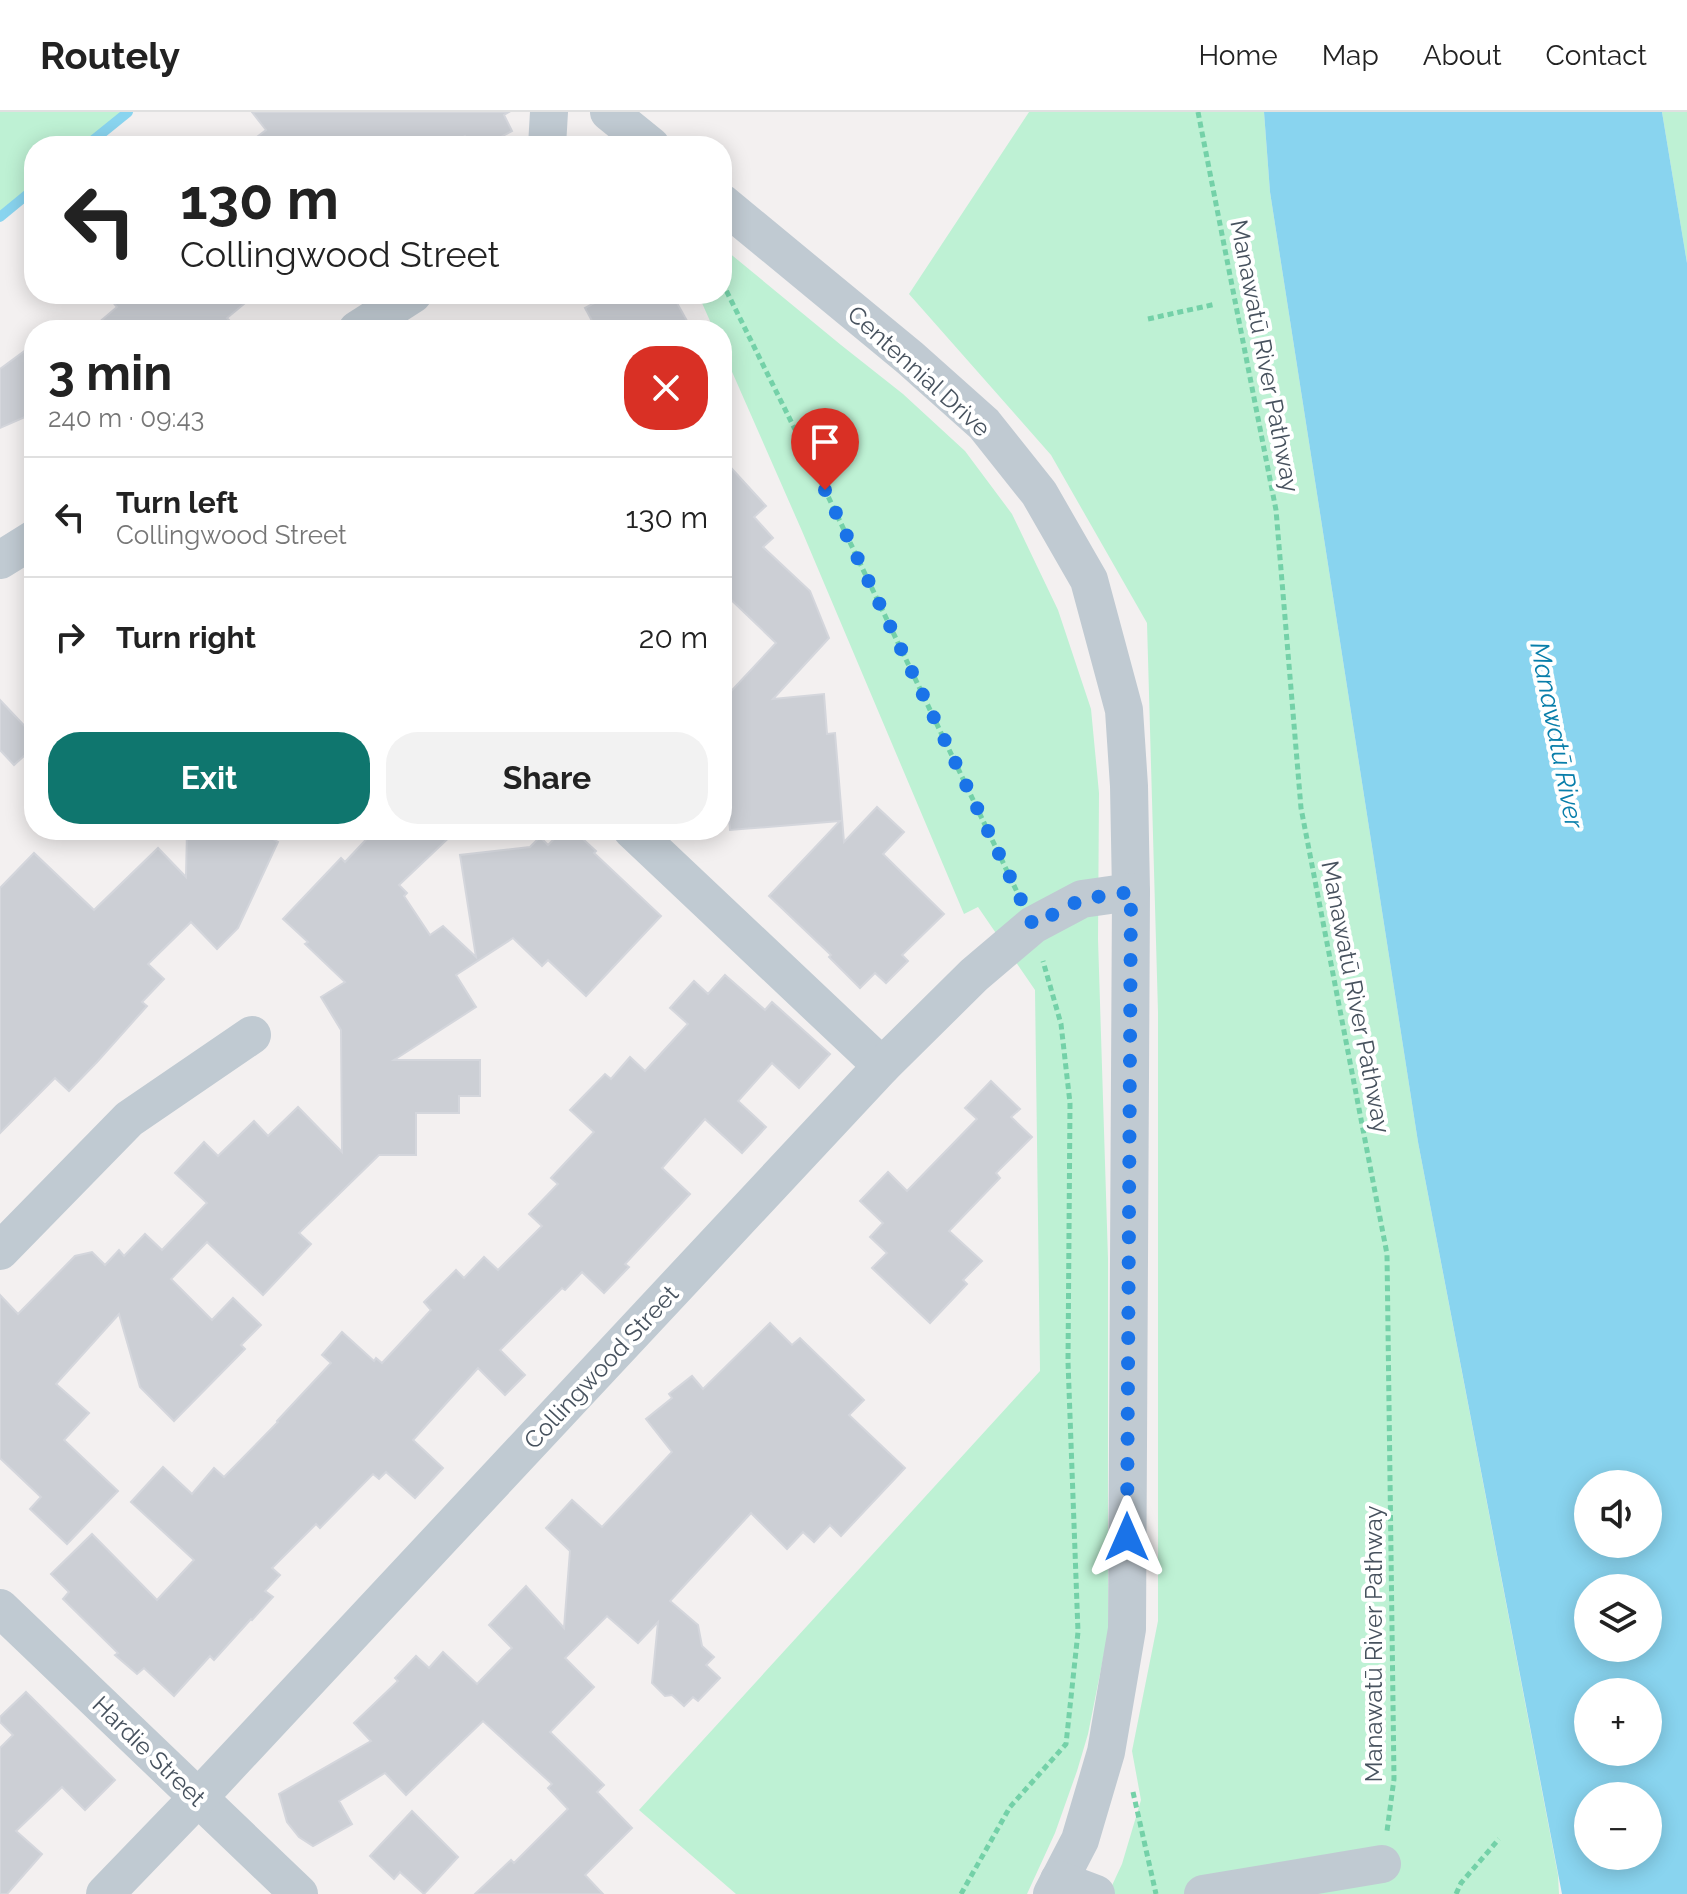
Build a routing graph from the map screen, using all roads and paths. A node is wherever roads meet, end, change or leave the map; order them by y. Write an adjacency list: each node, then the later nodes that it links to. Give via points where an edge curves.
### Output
1 (549, 112): 3 (street)
2 (1198, 112): 22 (path, Manawatū River Pathway, via 1276,510 1301,808 1387,1254 1394,1779)
3 (548, 136)
4 (732, 211): 13 (street, Centennial Drive, via 984,424 1039,493 1089,580 1124,710)
5 (732, 302): 14 (path)
6 (397, 304): 9 (street)
7 (1216, 304): 8 (path)
8 (1148, 319)
9 (373, 320)
10 (24, 545): 11 (street)
11 (0, 560)
12 (643, 840): 16 (street)
13 (1131, 892): 14 (street, Collingwood Street, via 1082,899); 23 (street, Centennial Drive, via 1127,1629 1106,1752 1080,1840)
14 (1033, 925): 16 (street, Collingwood Street); 26 (path, via 1061,1024 1070,1103 1068,1362 1078,1632 1066,1744 1010,1807)
15 (252, 1035): 17 (street, via 129,1119)
16 (882, 1066): 20 (street, Collingwood Street)
17 (0, 1251)
18 (0, 1608): 20 (street, Hardie Street)
19 (1130, 1778): 28 (path)
20 (198, 1798): 24 (street, Collingwood Street); 25 (street, Hardie Street)
21 (1499, 1839): 30 (path)
22 (1382, 1864): 29 (street)
23 (1055, 1887): 27 (street)
24 (105, 1894)
25 (299, 1894)
26 (961, 1894)
27 (1096, 1894)
28 (1156, 1894)
29 (1203, 1894)
30 (1456, 1894)

